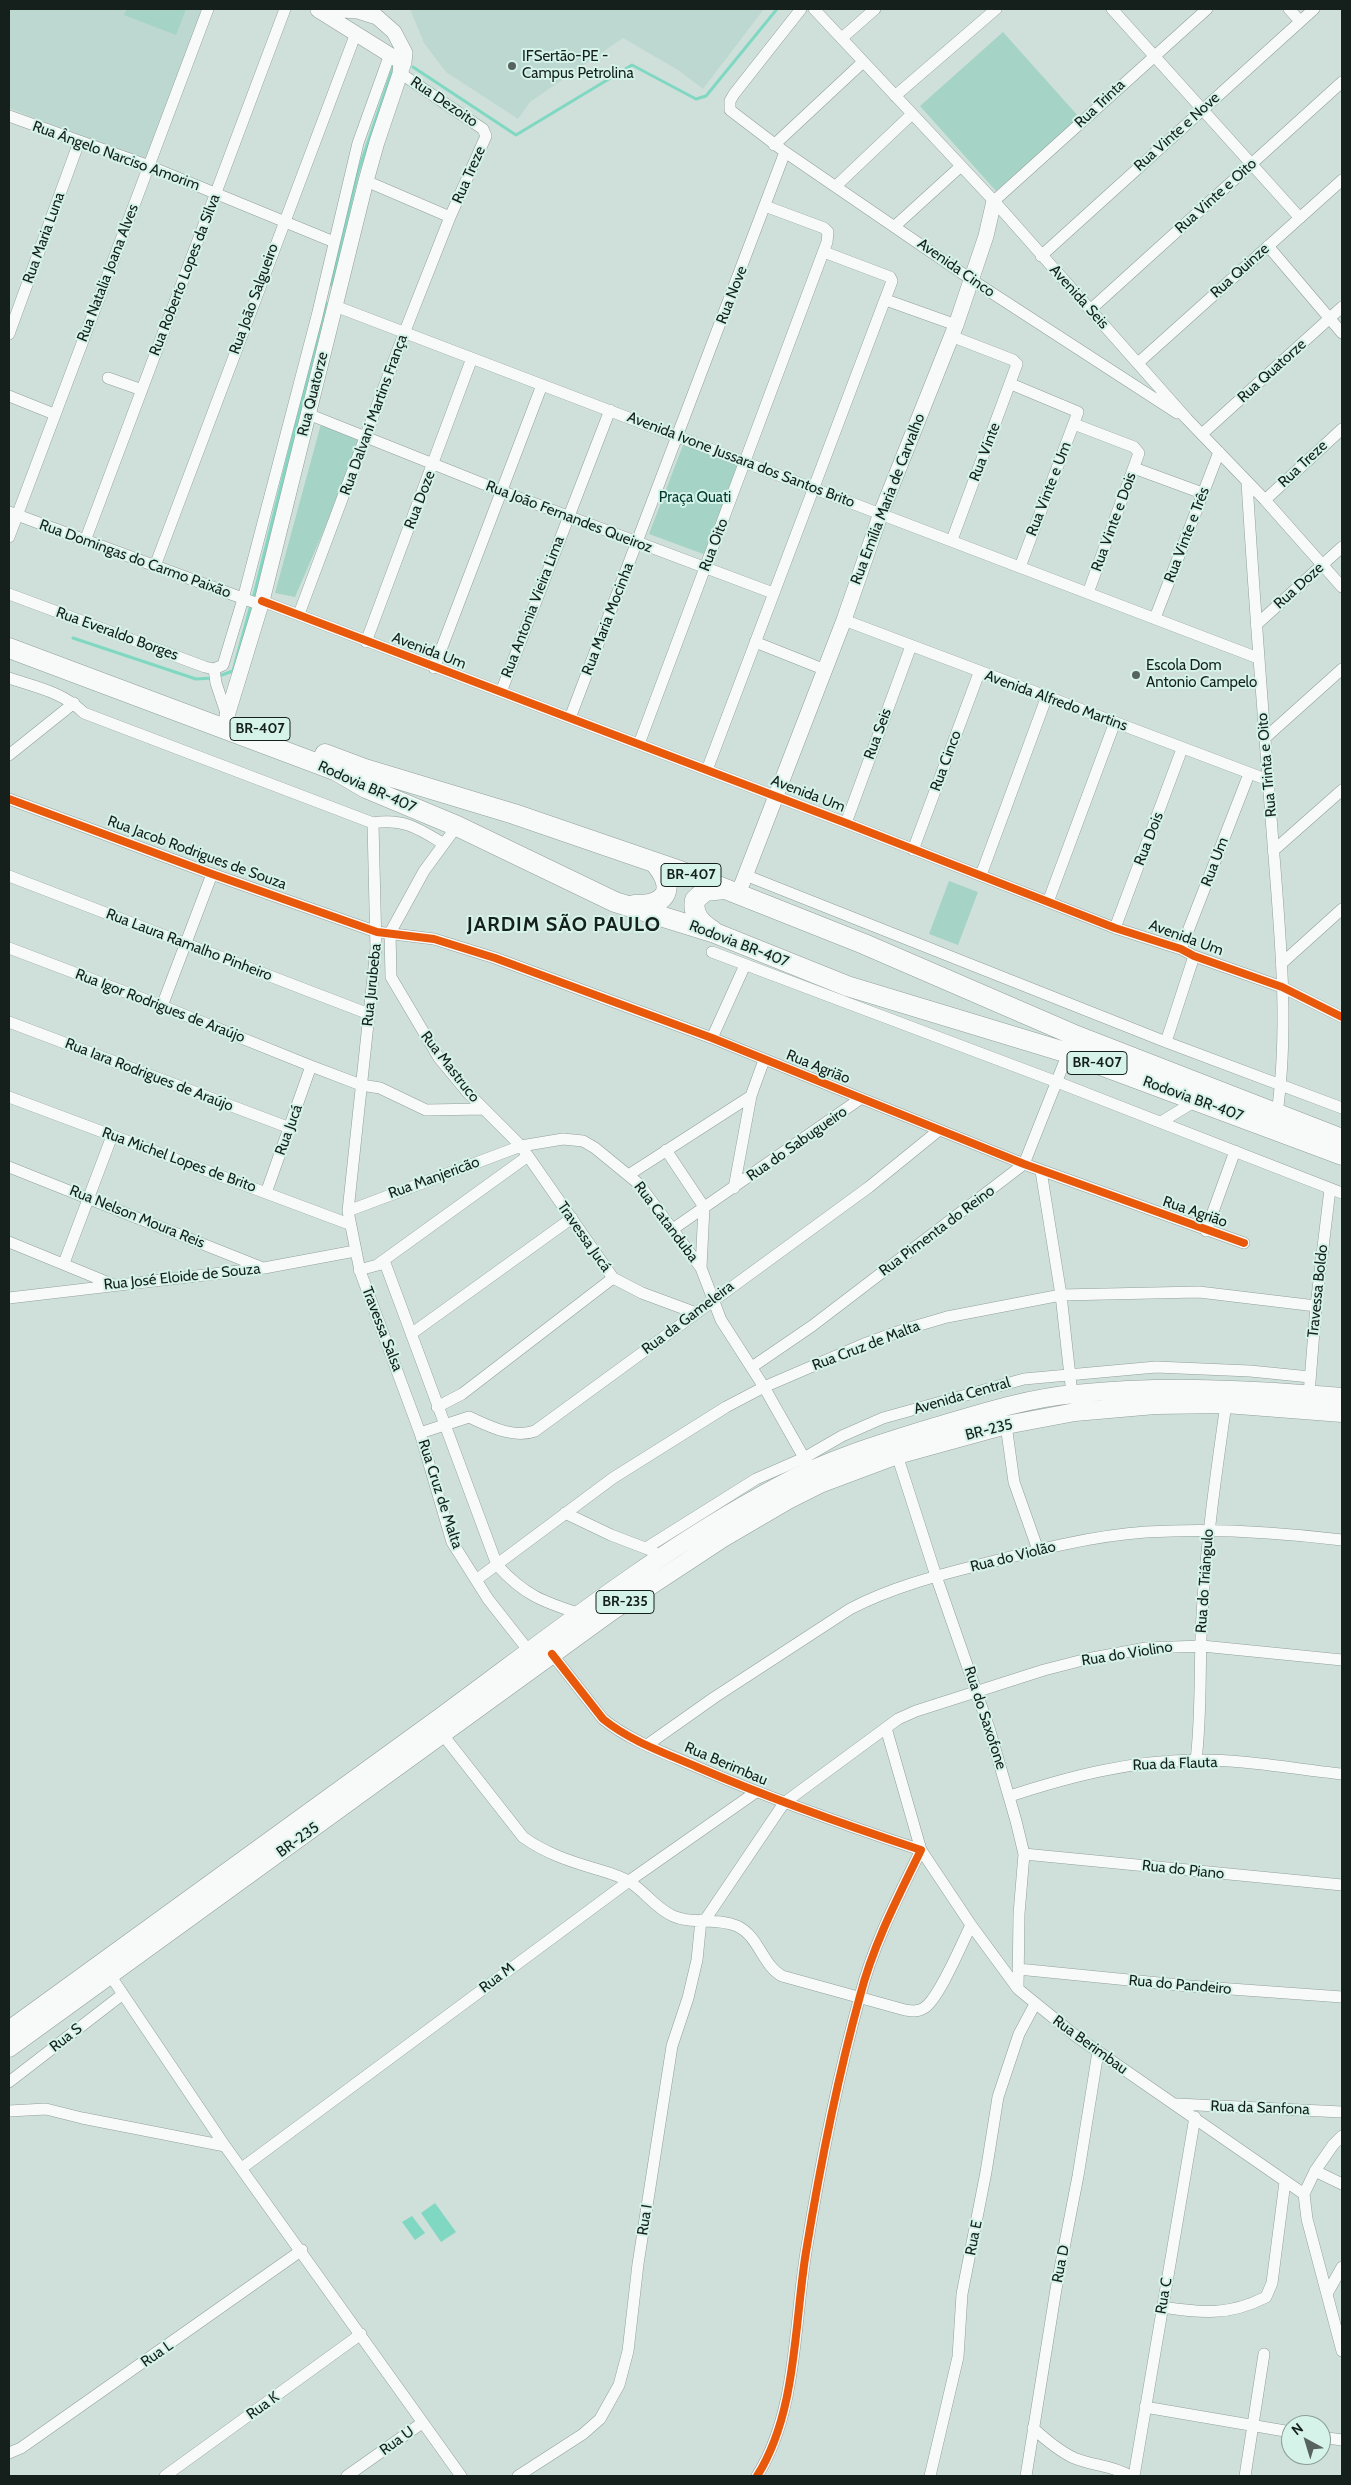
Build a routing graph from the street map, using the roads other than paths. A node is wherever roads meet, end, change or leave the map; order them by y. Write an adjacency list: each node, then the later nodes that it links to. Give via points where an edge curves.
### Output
1 (208, 9): 32 (street, Rua Natalia Joana Alves)
2 (285, 9): 37 (street, Rua Roberto Lopes da Silva)
3 (316, 9): 15 (street)
4 (326, 9): 14 (street, via 358,10 384,21)
5 (801, 9): 29 (street, Avenida Cinco, via 730,101 730,110)
6 (814, 9): 16 (street, Avenida Seis)
7 (875, 9): 16 (street)
8 (996, 9): 23 (street)
9 (1112, 9): 19 (street)
10 (1207, 9): 19 (street, Rua Trinta)
11 (1290, 9): 13 (street)
12 (1314, 9): 13 (street, Rua Vinte e Nove)
13 (1300, 21): 24 (street, Rua Vinte e Nove)
14 (394, 32): 17 (street, via 388,27 381,28 375,35); 21 (street, Rua Quatorze, via 405,53)
15 (356, 33): 17 (street); 42 (street, Rua João Salgueiro)
16 (842, 38): 20 (street, Avenida Seis)
17 (375, 45): 18 (street)
18 (390, 54): 21 (street, via 400,63); 44 (street, via 358,143)
19 (1153, 56): 24 (street); 38 (street, Rua Trinta)
20 (863, 62): 23 (street, Avenida Seis); 29 (street)
21 (400, 73): 27 (street, Rua Dezoito); 35 (street, Rua Quatorze)
22 (1342, 82): 31 (street, Rua Vinte e Oito)
23 (895, 96): 25 (street, Avenida Seis)
24 (1202, 109): 31 (street); 47 (street, Rua Vinte e Nove)
25 (912, 114): 33 (street, Avenida Seis); 36 (street)
26 (10, 120): 28 (street, Rua Ângelo Narciso Amorim)
27 (486, 132): 40 (street, Rua Treze)
28 (79, 142): 32 (street, Rua Ângelo Narciso Amorim); 58 (street, Rua Maria Luna)
29 (774, 144): 30 (street, Avenida Cinco)
30 (785, 152): 36 (street, Avenida Cinco); 39 (street, Rua Nove)
31 (1252, 163): 41 (street); 53 (street, Rua Vinte e Oito)
32 (149, 166): 37 (street, Rua Ângelo Narciso Amorim); 67 (street, Rua Natalia Joana Alves)
33 (961, 166): 38 (street, Avenida Seis); 43 (street)
34 (1342, 180): 41 (street, Rua Quinze)
35 (366, 181): 40 (street); 51 (street, Rua Quatorze)
36 (836, 186): 43 (street, Avenida Cinco)
37 (216, 192): 42 (street, Rua Ângelo Narciso Amorim); 64 (street, Rua Roberto Lopes da Silva)
38 (994, 201): 47 (street, Avenida Seis); 48 (street, Rua Emília Maria de Carvalho)
39 (765, 206): 46 (street, Rua Oito, via 824,228 828,232); 73 (street, Rua Nove)
40 (450, 217): 55 (street, Rua Dalvani Martins França)
41 (1300, 218): 45 (street, Rua Quinze)
42 (283, 221): 44 (street, Rua Ângelo Narciso Amorim); 93 (street, Rua João Salgueiro)
43 (895, 226): 48 (street, Avenida Cinco)
44 (334, 242): 49 (street)
45 (1268, 246): 54 (street); 60 (street, Rua Quinze)
46 (824, 252): 50 (street, via 892,279); 76 (street, Rua Oito)
47 (1041, 256): 53 (street, Avenida Seis)
48 (972, 280): 56 (street, Rua Emília Maria de Carvalho); 69 (street, Avenida Cinco)
49 (322, 293): 51 (street, Avenida Ivone Jussara dos Santos Brito); 100 (street)
50 (886, 300): 56 (street); 80 (street)
51 (336, 301): 55 (street, Avenida Ivone Jussara dos Santos Brito); 68 (street, Rua Quatorze)
52 (1342, 307): 54 (street, Rua Quatorze)
53 (1090, 310): 60 (street, Avenida Seis)
54 (1330, 318): 57 (street); 72 (street, Rua Quatorze)
55 (405, 331): 59 (street, Avenida Ivone Jussara dos Santos Brito); 74 (street, Rua Dalvani Martins França)
56 (953, 331): 62 (street, Rua Vinte, via 1013,360 1017,364); 85 (street, Rua Emília Maria de Carvalho)
57 (1342, 333)
58 (9, 334)
59 (472, 358): 63 (street, Avenida Ivone Jussara dos Santos Brito); 77 (street, Rua Doze)
60 (1138, 363): 69 (street, Avenida Seis)
61 (108, 378): 64 (street)
62 (1011, 384): 70 (street, Rua Vinte e Um, via 1078,412); 88 (street, Rua Vinte)
63 (542, 385): 66 (street, Avenida Ivone Jussara dos Santos Brito); 81 (street)
64 (142, 390): 89 (street, Rua Roberto Lopes da Silva)
65 (9, 396): 67 (street)
66 (610, 410): 73 (street, Avenida Ivone Jussara dos Santos Brito); 86 (street, Rua Antonia Vieira Lima)
67 (54, 414): 84 (street, Rua Natalia Joana Alves)
68 (308, 414): 74 (street); 101 (street, Rua Quatorze)
69 (1187, 419): 72 (street, Avenida Seis)
70 (1074, 424): 78 (street, Rua Vinte e Dois, via 1134,447 1138,451); 94 (street, Rua Vinte e Um)
71 (1342, 428): 83 (street, Rua Treze)
72 (1202, 434): 75 (street, Avenida Seis)
73 (678, 436): 76 (street, Avenida Ivone Jussara dos Santos Brito); 90 (street, Rua Maria Mocinha)
74 (367, 437): 77 (street, Rua João Fernandes Queiroz); 102 (street, Rua Dalvani Martins França)
75 (1219, 452): 79 (street, Avenida Seis); 82 (street, Rua Vinte e Três)
76 (746, 462): 80 (street, Avenida Ivone Jussara dos Santos Brito); 95 (street, Rua Oito)
77 (433, 465): 81 (street, Rua João Fernandes Queiroz); 107 (street, Rua Doze)
78 (1134, 468): 82 (street); 97 (street, Rua Vinte e Dois)
79 (1247, 482): 83 (street, Avenida Seis); 105 (street, Rua Trinta e Oito)
80 (812, 488): 85 (street, Avenida Ivone Jussara dos Santos Brito); 98 (street)
81 (501, 491): 86 (street, Rua João Fernandes Queiroz); 113 (street)
82 (1202, 493): 103 (street, Rua Vinte e Três)
83 (1265, 500): 92 (street, Avenida Seis)
84 (13, 513): 87 (street, Rua Natalia Joana Alves); 89 (street, Rua Domingas do Carmo Paixão)
85 (881, 513): 88 (street, Avenida Ivone Jussara dos Santos Brito); 104 (street, Rua Emília Maria de Carvalho)
86 (568, 517): 90 (street, Rua João Fernandes Queiroz); 118 (street, Rua Antonia Vieira Lima)
87 (9, 537)
88 (952, 540): 94 (street, Avenida Ivone Jussara dos Santos Brito)
89 (85, 541): 93 (street, Rua Domingas do Carmo Paixão)
90 (637, 542): 95 (street, Rua João Fernandes Queiroz); 122 (street, Rua Maria Mocinha)
91 (1342, 547): 92 (street, Rua Doze)
92 (1322, 565): 96 (street, Avenida Seis); 105 (street, Rua Doze)
93 (155, 566): 100 (street, Rua Domingas do Carmo Paixão)
94 (1020, 567): 97 (street, Avenida Ivone Jussara dos Santos Brito)
95 (705, 568): 98 (street, Rua João Fernandes Queiroz); 125 (street, Rua Oito)
96 (1342, 587)
97 (1088, 592): 103 (street, Avenida Ivone Jussara dos Santos Brito)
98 (773, 593): 108 (street)
99 (9, 594): 112 (street, Rua Everaldo Borges)
100 (243, 598): 101 (street, Rua Domingas do Carmo Paixão); 112 (street)
101 (261, 603): 102 (street, Avenida Um); 121 (street, Rua Quatorze)
102 (299, 614): 107 (street, Avenida Um)
103 (1155, 618): 111 (street, Avenida Ivone Jussara dos Santos Brito)
104 (844, 620): 109 (street, Avenida Alfredo Martins); 114 (street, Rua Emília Maria de Carvalho)
105 (1256, 625): 111 (street, Rua Trinta e Oito)
106 (9, 634): 121 (highway, Rodovia BR-407 / BR-407)
107 (366, 642): 113 (street, Avenida Um)
108 (756, 642): 114 (street); 128 (street)
109 (911, 646): 116 (street, Avenida Alfredo Martins); 135 (street, Rua Seis)
110 (9, 648): 136 (highway, Rodovia BR-407 / BR-407, via 337,771 366,788)
111 (1258, 658): 124 (street, Rua Trinta e Oito)
112 (219, 666): 121 (street, via 216,683)
113 (434, 668): 118 (street, Avenida Um)
114 (823, 669): 132 (street, Rua Emília Maria de Carvalho)
115 (1342, 669): 124 (street)
116 (979, 672): 119 (street, Avenida Alfredo Martins); 138 (street, Rua Cinco)
117 (9, 678): 120 (street, via 58,693)
118 (501, 692): 122 (street, Avenida Um)
119 (1047, 696): 123 (street, Avenida Alfredo Martins); 142 (street)
120 (74, 703): 127 (street); 134 (street, via 84,713)
121 (227, 716): 140 (highway, Rodovia BR-407 / BR-407, via 365,769 514,814)
122 (570, 718): 125 (street, Avenida Um)
123 (1115, 722): 126 (street, Avenida Alfredo Martins); 146 (street)
124 (1265, 738): 130 (street, Rua Trinta e Oito)
125 (639, 744): 128 (street, Avenida Um)
126 (1182, 749): 129 (street, Avenida Alfredo Martins); 148 (street, Rua Dois)
127 (9, 755)
128 (707, 770): 132 (street, Avenida Um)
129 (1249, 774): 130 (street, Avenida Alfredo Martins); 154 (street, Rua Um)
130 (1268, 780): 139 (street, Rua Trinta e Oito)
131 (1342, 790): 139 (street)
132 (775, 796): 135 (street, Avenida Um); 144 (street, Rua Emília Maria de Carvalho)
133 (9, 799): 141 (street, Rua Jacob Rodrigues de Souza)
134 (373, 823): 137 (street, via 389,820 409,824); 149 (street, Rua Jurubeba)
135 (846, 823): 138 (street, Avenida Um)
136 (457, 826): 137 (street); 145 (highway, Rodovia BR-407 / BR-407)
137 (444, 844): 150 (street, via 419,879)
138 (913, 850): 142 (street, Avenida Um)
139 (1274, 851): 156 (street, Rua Trinta e Oito)
140 (654, 862): 144 (highway, Rodovia BR-407 / BR-407); 145 (highway, via 664,873 668,885 663,897 646,905)
141 (212, 874): 149 (street, Rua Jacob Rodrigues de Souza); 152 (street)
142 (981, 875): 146 (street, Avenida Um)
143 (9, 876): 152 (street, Rua Laura Ramalho Pinheiro)
144 (737, 883): 151 (highway, via 705,891 695,900 694,910); 164 (street); 177 (highway, Rodovia BR-407 / BR-407, via 864,944 1072,1034)
145 (615, 902): 151 (highway, Rodovia BR-407 / BR-407)
146 (1048, 902): 148 (street, Avenida Um)
147 (1342, 910): 156 (street)
148 (1115, 928): 154 (street, Avenida Um)
149 (377, 932): 150 (street, Rua Agrião); 160 (street, Rua Jurubeba)
150 (390, 933): 163 (street, Rua Agrião, via 434,939 495,958); 176 (street, Rua Mastruco, via 391,977 404,1002 439,1058)
151 (713, 942): 157 (street); 165 (highway, Rodovia BR-407 / BR-407)
152 (186, 943): 159 (street); 160 (street, Rua Laura Ramalho Pinheiro)
153 (9, 948): 159 (street, Rua Igor Rodrigues de Araújo)
154 (1181, 949): 155 (street, Avenida Um)
155 (1194, 956): 158 (street, Avenida Um); 164 (street)
156 (1281, 964): 158 (street, Rua Trinta e Oito)
157 (745, 966): 163 (street); 168 (street)
158 (1282, 987): 161 (street, Avenida Um); 170 (street, Rua Trinta e Oito)
159 (162, 1006): 167 (street, Rua Igor Rodrigues de Araújo)
160 (369, 1014): 169 (street, Rua Jurubeba)
161 (1342, 1017)
162 (9, 1022): 179 (street, Rua Iara Rodrigues de Araújo)
163 (712, 1038): 166 (street, Rua Agrião)
164 (1166, 1042): 170 (street)
165 (1068, 1053): 168 (street); 174 (highway, Rodovia BR-407 / BR-407)
166 (764, 1060): 171 (street, Rua do Sabugueiro); 173 (street, Rua Agrião)
167 (311, 1066): 169 (street, Rua Igor Rodrigues de Araújo); 179 (street, Rua Jucá)
168 (1057, 1082): 178 (street); 188 (street)
169 (361, 1085): 176 (street, Rua Mastruco, via 380,1088 426,1110); 198 (street, Rua Jurubeba)
170 (1281, 1085): 175 (street); 177 (street, Rua Trinta e Oito)
171 (751, 1096): 184 (street); 192 (street, Rua do Sabugueiro)
172 (9, 1097): 181 (street, Rua Michel Lopes de Brito)
173 (860, 1099): 180 (street, Rua Agrião); 192 (street, Rua do Sabugueiro)
174 (1197, 1100): 178 (street); 186 (highway, Rodovia BR-407 / BR-407)
175 (1342, 1108)
176 (484, 1109): 183 (street, Travessa Jucá)
177 (1277, 1114): 182 (highway, BR-407)
178 (1161, 1122): 185 (street)
179 (290, 1128): 194 (street, Rua Jucá)
180 (938, 1131): 188 (street, Rua Agrião); 215 (street, Rua da Gameleira, via 869,1187)
181 (112, 1136): 194 (street, Rua Michel Lopes de Brito); 196 (street)
182 (1342, 1139)
183 (521, 1146): 187 (street, Travessa Jucá); 191 (street, Rua Catanduba, via 548,1140 583,1142); 198 (street, Rua Manjericão)
184 (666, 1150): 191 (street); 197 (street)
185 (1235, 1151): 193 (street); 202 (street)
186 (1342, 1155)
187 (528, 1156): 199 (street, Travessa Jucá); 207 (street)
188 (1024, 1164): 190 (street, Rua Agrião); 219 (street, Rua Pimenta do Reino, via 834,1310)
189 (9, 1167): 196 (street, Rua Nelson Moura Reis)
190 (1041, 1171): 202 (street, Rua Agrião); 213 (street)
191 (630, 1174): 201 (street, Rua Catanduba)
192 (734, 1188): 197 (street, Rua do Sabugueiro)
193 (1330, 1189): 195 (street); 216 (street, Travessa Boldo)
194 (266, 1193): 200 (street, Rua Michel Lopes de Brito)
195 (1342, 1193)
196 (90, 1198): 206 (street); 208 (street, Rua Nelson Moura Reis)
197 (704, 1207): 201 (street, Rua do Sabugueiro); 209 (street)
198 (348, 1211): 200 (street, Rua Jurubeba)
199 (572, 1218): 211 (street, Travessa Jucá); 218 (street)
200 (349, 1224): 205 (street, Travessa Salsa)
201 (673, 1229): 209 (street, Rua Catanduba)
202 (1206, 1231): 204 (street, Rua Agrião)
203 (9, 1242): 206 (street)
204 (1244, 1243)
205 (355, 1251): 208 (street, Rua José Eloide de Souza); 210 (street, Travessa Salsa)
206 (64, 1263): 212 (street)
207 (381, 1264): 210 (street); 218 (street, Travessa Salsa)
208 (264, 1268): 212 (street, Rua José Eloide de Souza)
209 (700, 1268): 215 (street, Rua Catanduba)
210 (360, 1270): 230 (street, Travessa Salsa)
211 (613, 1278): 217 (street, Travessa Jucá, via 642,1293); 226 (street, via 462,1394)
212 (114, 1284): 214 (street, Rua José Eloide de Souza)
213 (1061, 1295): 216 (street, Rua Cruz de Malta, via 1199,1292); 220 (street); 222 (street, Rua Cruz de Malta, via 948,1317 906,1329)
214 (9, 1298)
215 (712, 1300): 217 (street, Rua da Gameleira); 219 (street, via 721,1320)
216 (1316, 1306): 221 (street, Travessa Boldo)
217 (696, 1313): 228 (street, Rua da Gameleira, via 535,1431 524,1435 506,1432 469,1417)
218 (411, 1334): 226 (street, Travessa Salsa)
219 (752, 1367): 222 (street)
220 (1070, 1374): 221 (street, Avenida Central, via 1156,1367 1250,1371); 223 (street); 232 (street, Avenida Central, via 1024,1379 883,1418 842,1436)
221 (1310, 1386): 223 (main road, BR-235 / BR-235); 224 (main road, BR-235 / BR-235)
222 (764, 1387): 232 (street); 234 (street, Rua Cruz de Malta, via 673,1440)
223 (1072, 1394): 232 (main road, BR-235 / BR-235, via 974,1415)
224 (1342, 1397)
225 (1226, 1404): 227 (main road, BR-235 / BR-235); 229 (main road, BR-235 / BR-235, via 1075,1412); 235 (street, Rua do Triângulo)
226 (437, 1407): 228 (street, Travessa Salsa)
227 (1342, 1413)
228 (444, 1425): 230 (street, Rua da Gameleira); 240 (street, Travessa Salsa)
229 (1006, 1425): 231 (main road, BR-235 / BR-235); 238 (street, via 1014,1482)
230 (420, 1432): 242 (street, Rua Cruz de Malta, via 452,1542)
231 (897, 1455): 233 (main road, BR-235 / BR-235, via 822,1483); 241 (street, Rua do Saxofone)
232 (807, 1464): 233 (main road, BR-235 / BR-235); 237 (street, Avenida Central, via 756,1479)
233 (784, 1492): 239 (main road, BR-235 / BR-235, via 704,1529); 246 (main road, BR-235 / BR-235)
234 (565, 1513): 237 (street); 240 (street, Rua Cruz de Malta)
235 (1208, 1532): 236 (street, Rua do Violão); 238 (street, Rua do Violão, via 1145,1532); 244 (street, Rua do Triângulo)
236 (1342, 1540)
237 (646, 1548): 239 (street)
238 (1038, 1550): 241 (street, Rua do Violão)
239 (663, 1556): 243 (main road, BR-235 / BR-235)
240 (497, 1565): 242 (street, Rua Cruz de Malta); 243 (street, via 535,1598)
241 (936, 1576): 248 (street, Rua do Saxofone); 251 (street, Rua do Violão, via 850,1609 715,1697)
242 (476, 1580): 245 (street, Rua Cruz de Malta)
243 (581, 1614): 245 (main road, BR-235 / BR-235)
244 (1202, 1646): 247 (street, Rua do Violino); 248 (street, Rua do Violino, via 1146,1648 1087,1659); 252 (street, Rua do Triângulo)
245 (528, 1650): 270 (main road, BR-235 / BR-235, via 438,1719)
246 (552, 1654): 250 (main road, BR-235 / BR-235); 251 (street, Rua Berimbau, via 602,1719)
247 (1342, 1660)
248 (976, 1691): 249 (street, Rua do Violino, via 916,1711); 255 (street, Rua do Saxofone)
249 (886, 1728): 256 (street, Rua do Violino); 257 (street, Rua Berimbau)
250 (443, 1736): 259 (street, via 523,1836 547,1852); 264 (main road, BR-235 / BR-235)
251 (647, 1746): 254 (street, Rua Berimbau)
252 (1196, 1760): 253 (street, Rua da Flauta); 255 (street, Rua da Flauta, via 1116,1767)
253 (1342, 1774)
254 (756, 1792): 256 (street, Rua Berimbau); 259 (street, Rua M)
255 (1010, 1796): 258 (street, Rua do Saxofone)
256 (784, 1803): 257 (street, Rua Berimbau); 261 (street, Rua do Violino)
257 (922, 1850): 262 (street, Rua Berimbau); 267 (street, via 881,1935)
258 (1024, 1854): 260 (street, Rua do Piano); 263 (street, Rua do Saxofone)
259 (629, 1881): 261 (street, via 673,1916); 280 (street, Rua M)
260 (1342, 1885)
261 (703, 1920): 267 (street, via 718,1921 745,1931 771,1967 782,1976); 301 (street, Rua I, via 688,1998 672,2046 638,2264 628,2351 619,2385 595,2424)
262 (971, 1925): 265 (street, Rua Berimbau); 267 (street, via 935,1995 923,2009 914,2012)
263 (1018, 1969): 265 (street, Rua do Saxofone); 268 (street, Rua do Pandeiro)
264 (110, 1975): 266 (street); 271 (main road, BR-235 / BR-235)
265 (1018, 1989): 269 (street, Rua Berimbau)
266 (123, 1994): 273 (street, Rua S); 279 (street)
267 (859, 1997): 302 (street, via 834,2098 811,2224 785,2405 770,2456)
268 (1342, 1997)
269 (1035, 2004): 272 (street, Rua Berimbau); 303 (street, Rua E, via 1019,2034 998,2097 962,2294 958,2357)
270 (9, 2030)
271 (9, 2048)
272 (1098, 2052): 274 (street, Rua Berimbau); 295 (street, Rua D)
273 (9, 2082)
274 (1177, 2104): 276 (street, Rua da Sanfona); 277 (street, Rua Berimbau)
275 (9, 2111): 279 (street, via 46,2109)
276 (1342, 2112)
277 (1195, 2117): 282 (street, Rua Berimbau); 288 (street, Rua C)
278 (1342, 2136): 281 (street)
279 (226, 2146): 280 (street)
280 (242, 2168): 285 (street)
281 (1315, 2171): 283 (street); 284 (street)
282 (1285, 2182): 284 (street, Rua Berimbau); 288 (street, via 1272,2284 1266,2298 1222,2312)
283 (1342, 2184)
284 (1304, 2194): 287 (street, via 1307,2219)
285 (302, 2250): 289 (street); 297 (street, Rua L, via 105,2390)
286 (1342, 2267): 287 (street)
287 (1328, 2292): 290 (street)
288 (1162, 2307): 292 (street, Rua C)
289 (361, 2334): 293 (street); 298 (street, Rua K)
290 (1342, 2351)
291 (1264, 2354): 294 (street)
292 (1145, 2407): 294 (street); 306 (street, Rua C)
293 (422, 2423): 299 (street, Rua U); 300 (street)
294 (1253, 2427): 296 (street); 307 (street)
295 (1033, 2428): 304 (street, Rua D); 305 (street, via 1074,2458 1118,2469)
296 (1281, 2431)
297 (9, 2453)
298 (164, 2476)
299 (348, 2476)
300 (461, 2476)
301 (518, 2476)
302 (757, 2476)
303 (930, 2476)
304 (1026, 2476)
305 (1130, 2476)
306 (1134, 2476)
307 (1245, 2476)

